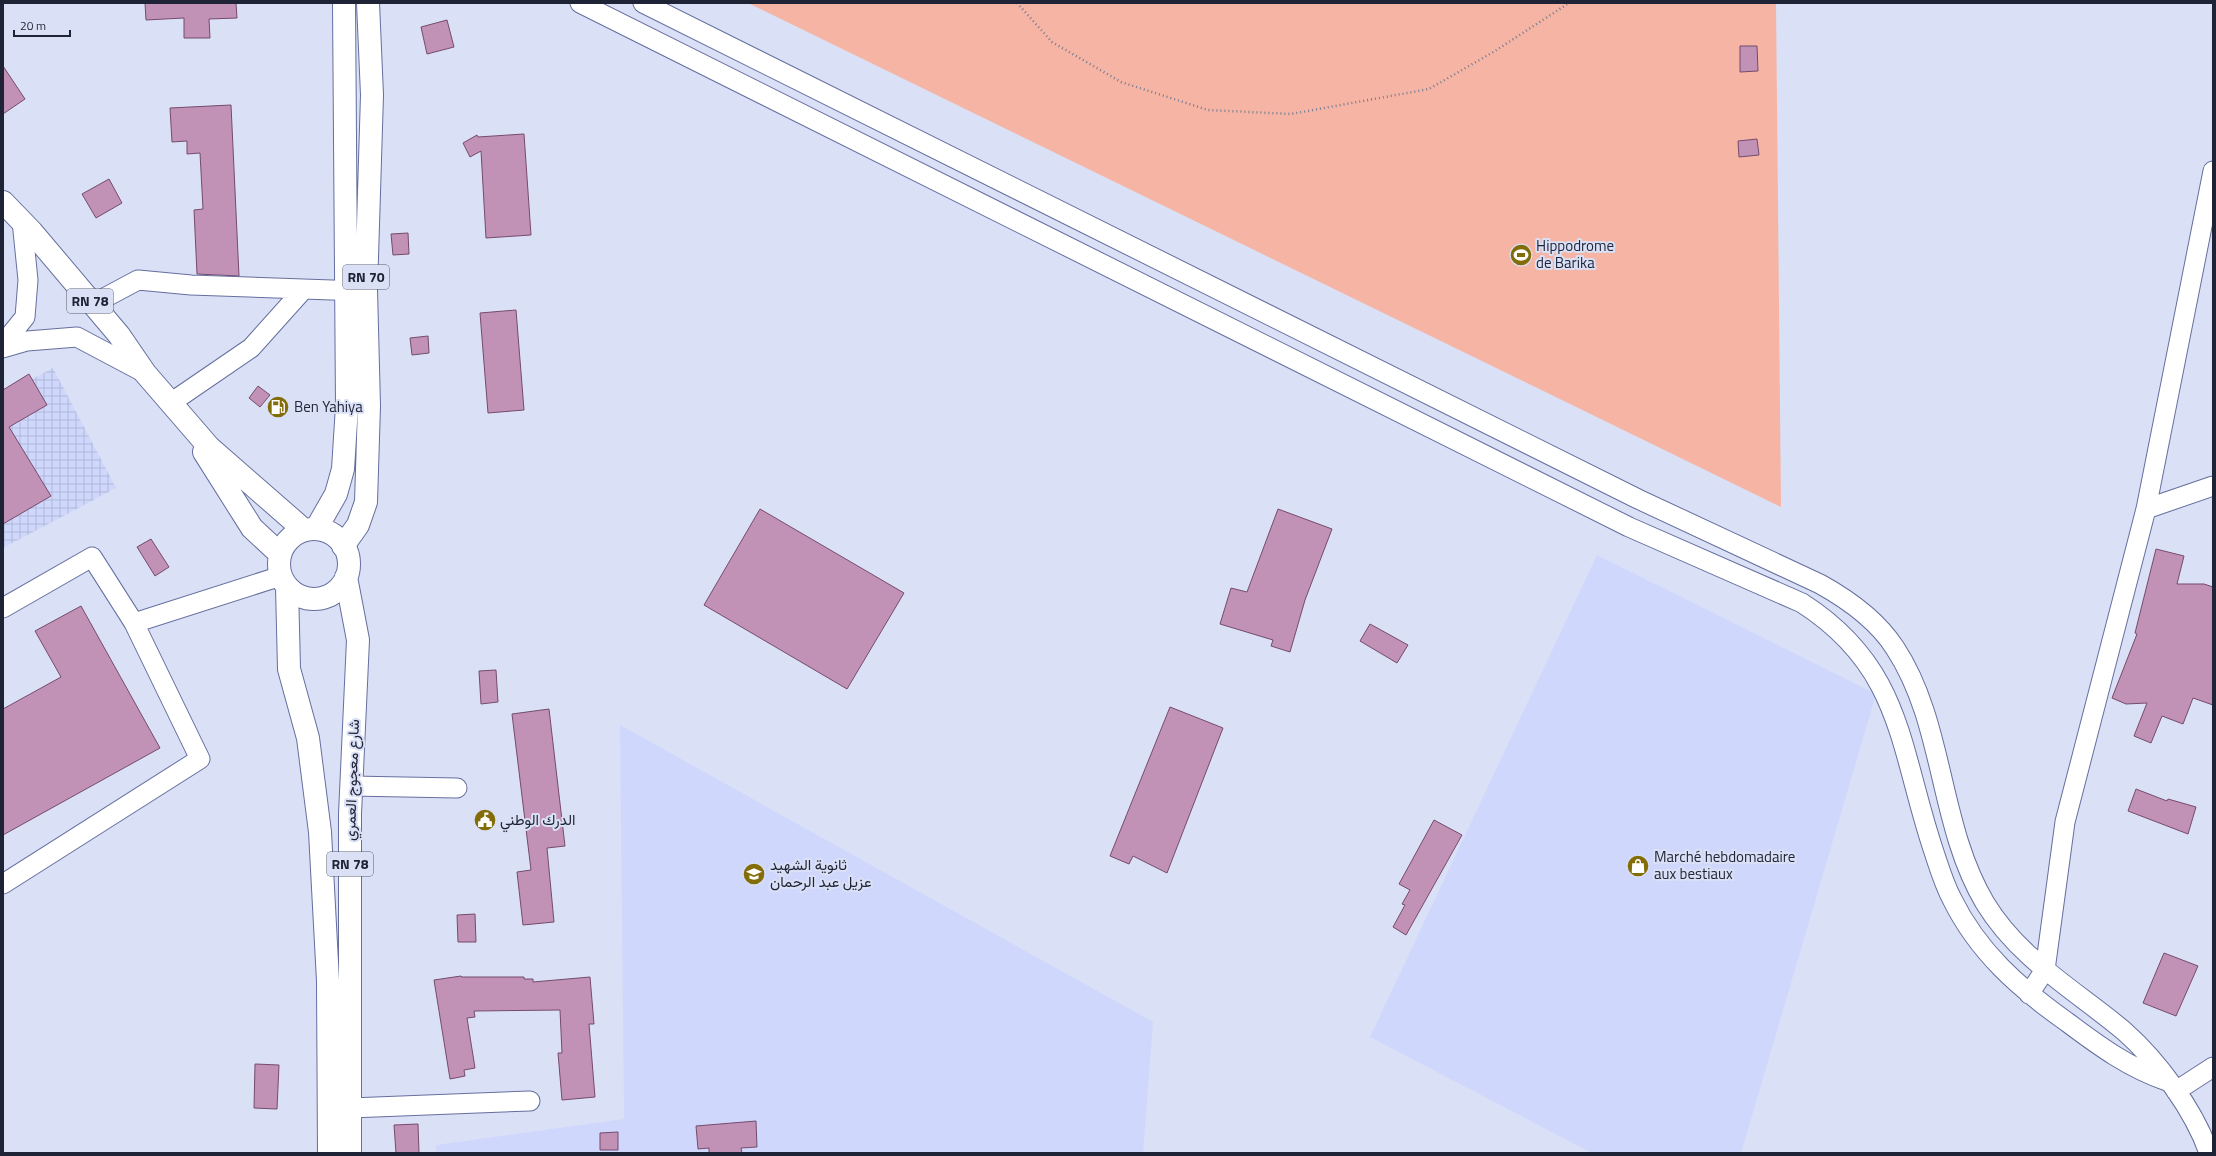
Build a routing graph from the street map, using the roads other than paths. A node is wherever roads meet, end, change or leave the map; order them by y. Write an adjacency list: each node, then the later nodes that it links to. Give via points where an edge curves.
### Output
1 (344, 3): 9 (main road, RN 70)
2 (368, 3): 9 (main road, RN 70, via 372,95)
3 (580, 3): 28 (street, via 1622,523 1802,603 1820,615 1857,650 1888,699 1925,824 1942,874 1963,920 1992,960)
4 (643, 3): 27 (street, via 1638,499 1841,596 1879,628 1907,668 1918,690 1945,798 1966,865 1979,892 1999,923)
5 (2213, 171): 16 (street)
6 (3, 202): 7 (main road, RN 78)
7 (22, 221): 10 (main road, RN 78); 11 (street, via 28,280 24,316)
8 (303, 290): 9 (street); 10 (street, via 191,286 138,280); 14 (street, via 251,348)
9 (356, 291): 17 (main road, RN 70, via 343,469 336,494); 18 (main road, RN 70, via 369,406 366,502 358,525)
10 (93, 304): 13 (main road, RN 78, via 119,335)
11 (3, 344)
12 (3, 348): 13 (street, via 27,341 77,337)
13 (145, 373): 14 (main road, RN 78)
14 (172, 402): 17 (main road, RN 78, via 209,447); 19 (main road, RN 78, via 252,528)
15 (2213, 486): 16 (street)
16 (2146, 509): 27 (street, via 2065,822)
17 (310, 530): 18 (main road, via 327,532 336,537); 19 (main road, via 294,535 285,543)
18 (343, 546): 20 (main road, via 348,556)
19 (280, 554): 21 (main road, via 279,565)
20 (346, 577): 21 (main road, via 330,595 319,598 307,598 296,594); 24 (main road, شارع معجوج العمري / RN 78, via 358,640)
21 (284, 581): 23 (street); 33 (main road, شارع معجوج العمري / RN 78, via 289,669 308,738 320,832 328,981)
22 (3, 608): 23 (street, via 92,557)
23 (134, 623): 26 (street, via 200,759)
24 (351, 786): 25 (street); 32 (main road, شارع معجوج العمري / RN 78)
25 (456, 788)
26 (3, 884)
27 (2045, 970): 28 (street); 30 (street, via 2123,1031 2147,1054)
28 (2029, 994): 30 (street, via 2116,1058)
29 (2213, 1067): 30 (street)
30 (2171, 1086): 35 (street, via 2191,1113)
31 (530, 1101): 32 (street)
32 (350, 1108): 34 (main road, شارع معجوج العمري / RN 78)
33 (330, 1153)
34 (350, 1153)
35 (2209, 1153)

